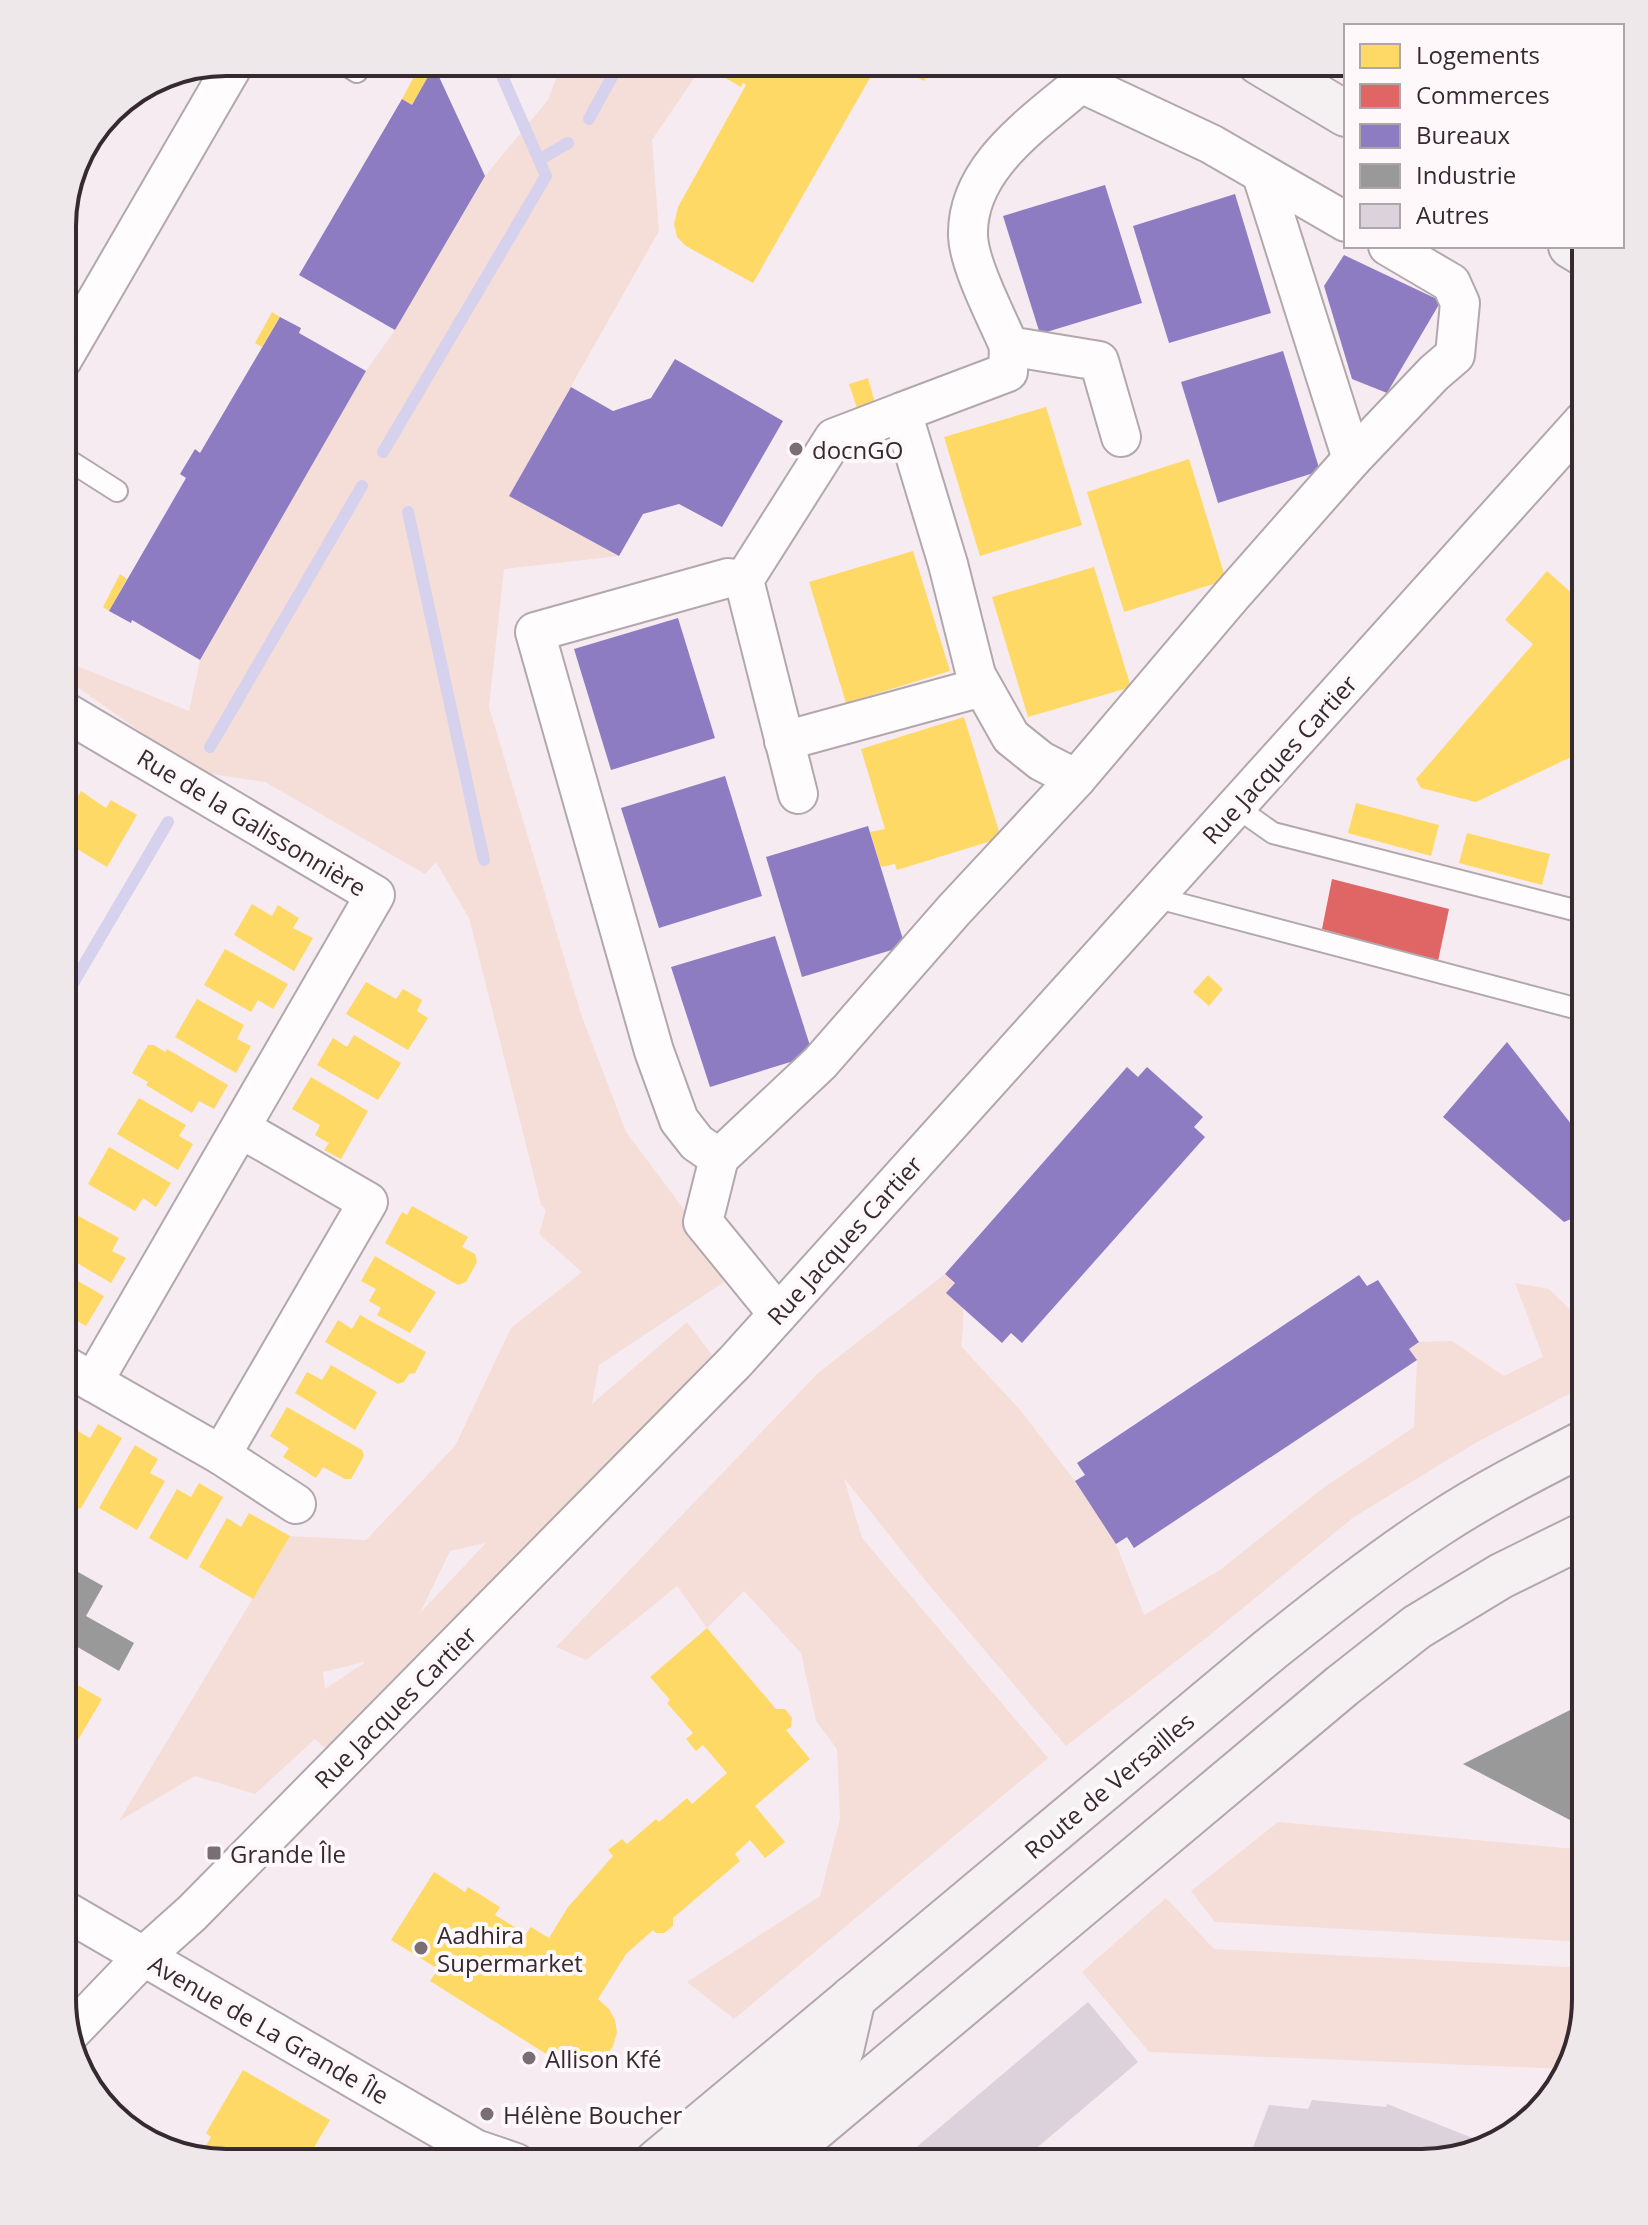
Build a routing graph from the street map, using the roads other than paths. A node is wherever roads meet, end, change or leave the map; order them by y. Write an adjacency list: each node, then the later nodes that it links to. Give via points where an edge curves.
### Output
1 (227, 76): 9 (street)
2 (1079, 76): 10 (street, via 990,168 974,197 968,236 972,258)
3 (1087, 76): 6 (street)
4 (1282, 76): 5 (main road)
5 (1344, 113)
6 (1262, 175): 7 (street); 14 (street)
7 (1344, 221)
8 (1391, 248): 14 (street, via 1451,283 1460,303 1455,355)
9 (76, 336)
10 (1009, 346): 11 (street, via 1008,372); 13 (street, via 1099,361)
11 (902, 412): 17 (street, via 834,438); 18 (street)
12 (1572, 434): 23 (street, Rue Jacques Cartier)
13 (1121, 437)
14 (1352, 459): 21 (street)
15 (76, 465): 16 (lane)
16 (117, 491)
17 (744, 580): 20 (street); 28 (street, via 728,578 535,632 654,1051 679,1120 697,1143)
18 (982, 687): 20 (street); 21 (street, via 1011,737)
19 (76, 718): 27 (street, Rue de la Galissonnière, via 375,895)
20 (784, 741): 22 (street)
21 (1076, 779): 28 (street, via 820,1063)
22 (798, 794)
23 (1236, 807): 24 (street, Rue Jacques Cartier); 25 (lane, via 1273,833)
24 (1154, 897): 26 (lane); 29 (street, Rue Jacques Cartier)
25 (1572, 909)
26 (1572, 1007)
27 (240, 1128): 30 (street, Rue de la Galissonnière); 32 (street, via 368,1202)
28 (719, 1158): 29 (street, via 703,1222)
29 (778, 1314): 36 (street, Rue Jacques Cartier)
30 (78, 1373): 32 (street, Rue de la Galissonnière)
31 (1572, 1449): 37 (main road, Route de Versailles, via 1439,1523 1364,1574)
32 (221, 1455): 33 (street, Rue de la Galissonnière)
33 (296, 1504)
34 (1572, 1541): 39 (main road, via 1417,1627 1270,1745)
35 (76, 1917): 36 (street, Avenue de La Grande Île)
36 (144, 1956): 38 (street, Rue Jacques Cartier); 40 (street, Avenue de La Grande Île)
37 (853, 1998): 41 (main road, Route de Versailles); 42 (main road, via 841,2050)
38 (78, 2025)
39 (815, 2146)
40 (465, 2149)
41 (673, 2149)
42 (733, 2149)

